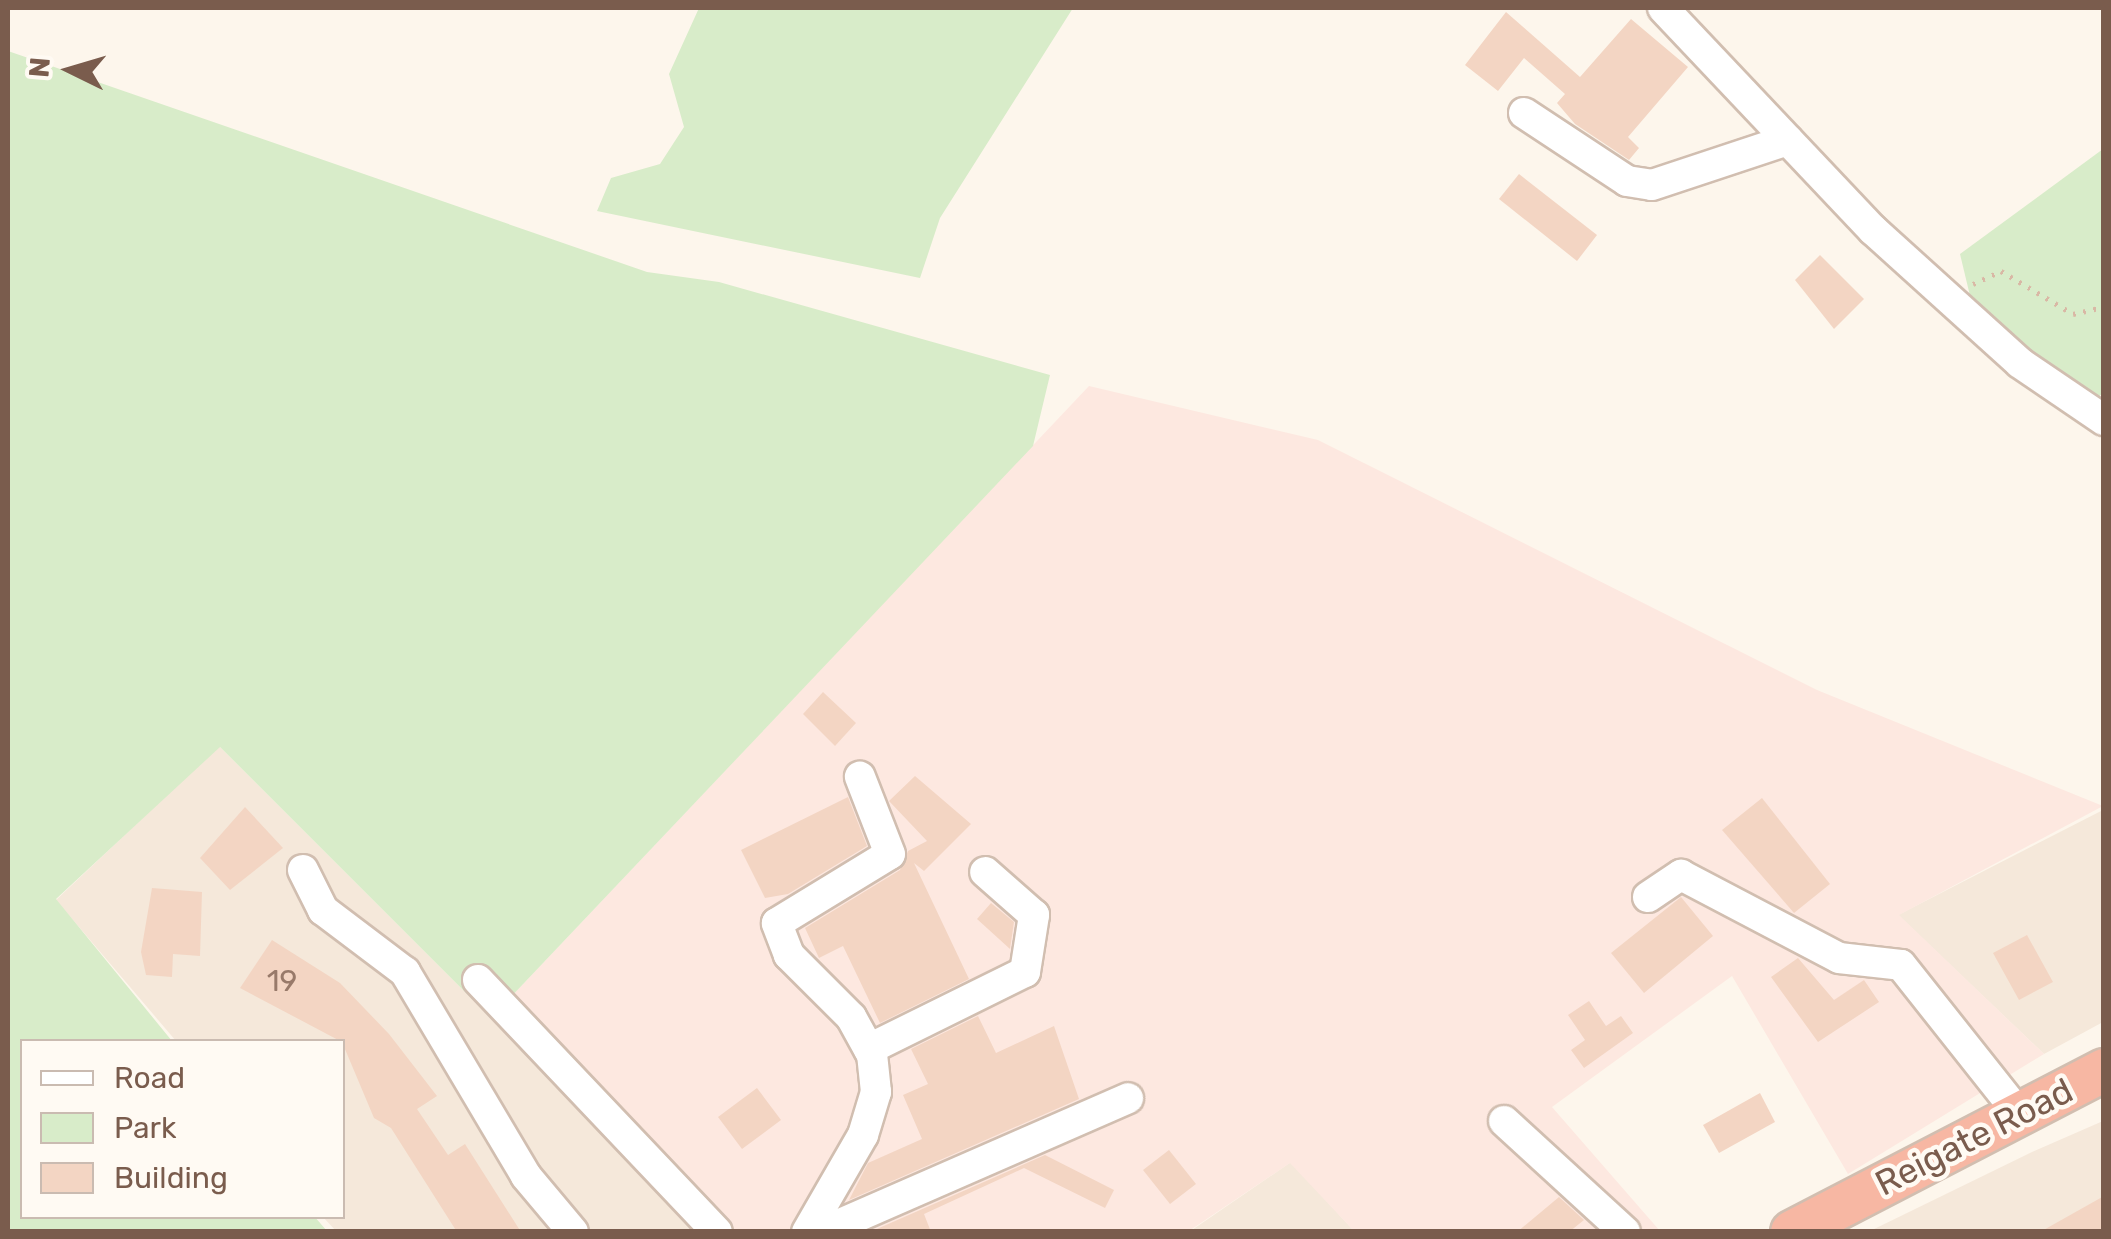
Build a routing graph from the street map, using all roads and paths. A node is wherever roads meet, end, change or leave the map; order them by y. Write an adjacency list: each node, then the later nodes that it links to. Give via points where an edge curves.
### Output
1 (1663, 8): 3 (street)
2 (1524, 114): 3 (street, via 1628,182 1652,185)
3 (1788, 140): 4 (street)
4 (1956, 305): 5 (path, via 1968,286 2001,271 2073,314); 6 (street)
5 (2104, 307)
6 (2104, 420)
7 (860, 777): 12 (street, via 890,854 786,911 777,940 851,1017)
8 (304, 870): 17 (street, via 323,910 405,972 526,1176)
9 (986, 872): 12 (street, via 1034,916 1025,972)
10 (1648, 896): 15 (street, via 1681,876 1840,958 1901,965)
11 (478, 980): 18 (street)
12 (869, 1049): 19 (street, via 876,1092 863,1135)
13 (2104, 1070): 15 (highway, Reigate Road)
14 (1128, 1098): 20 (street)
15 (2020, 1114): 22 (highway, Reigate Road)
16 (1504, 1122): 21 (street)
17 (573, 1232)
18 (717, 1232)
19 (806, 1232)
20 (822, 1232)
21 (1625, 1232)
22 (1792, 1232)

